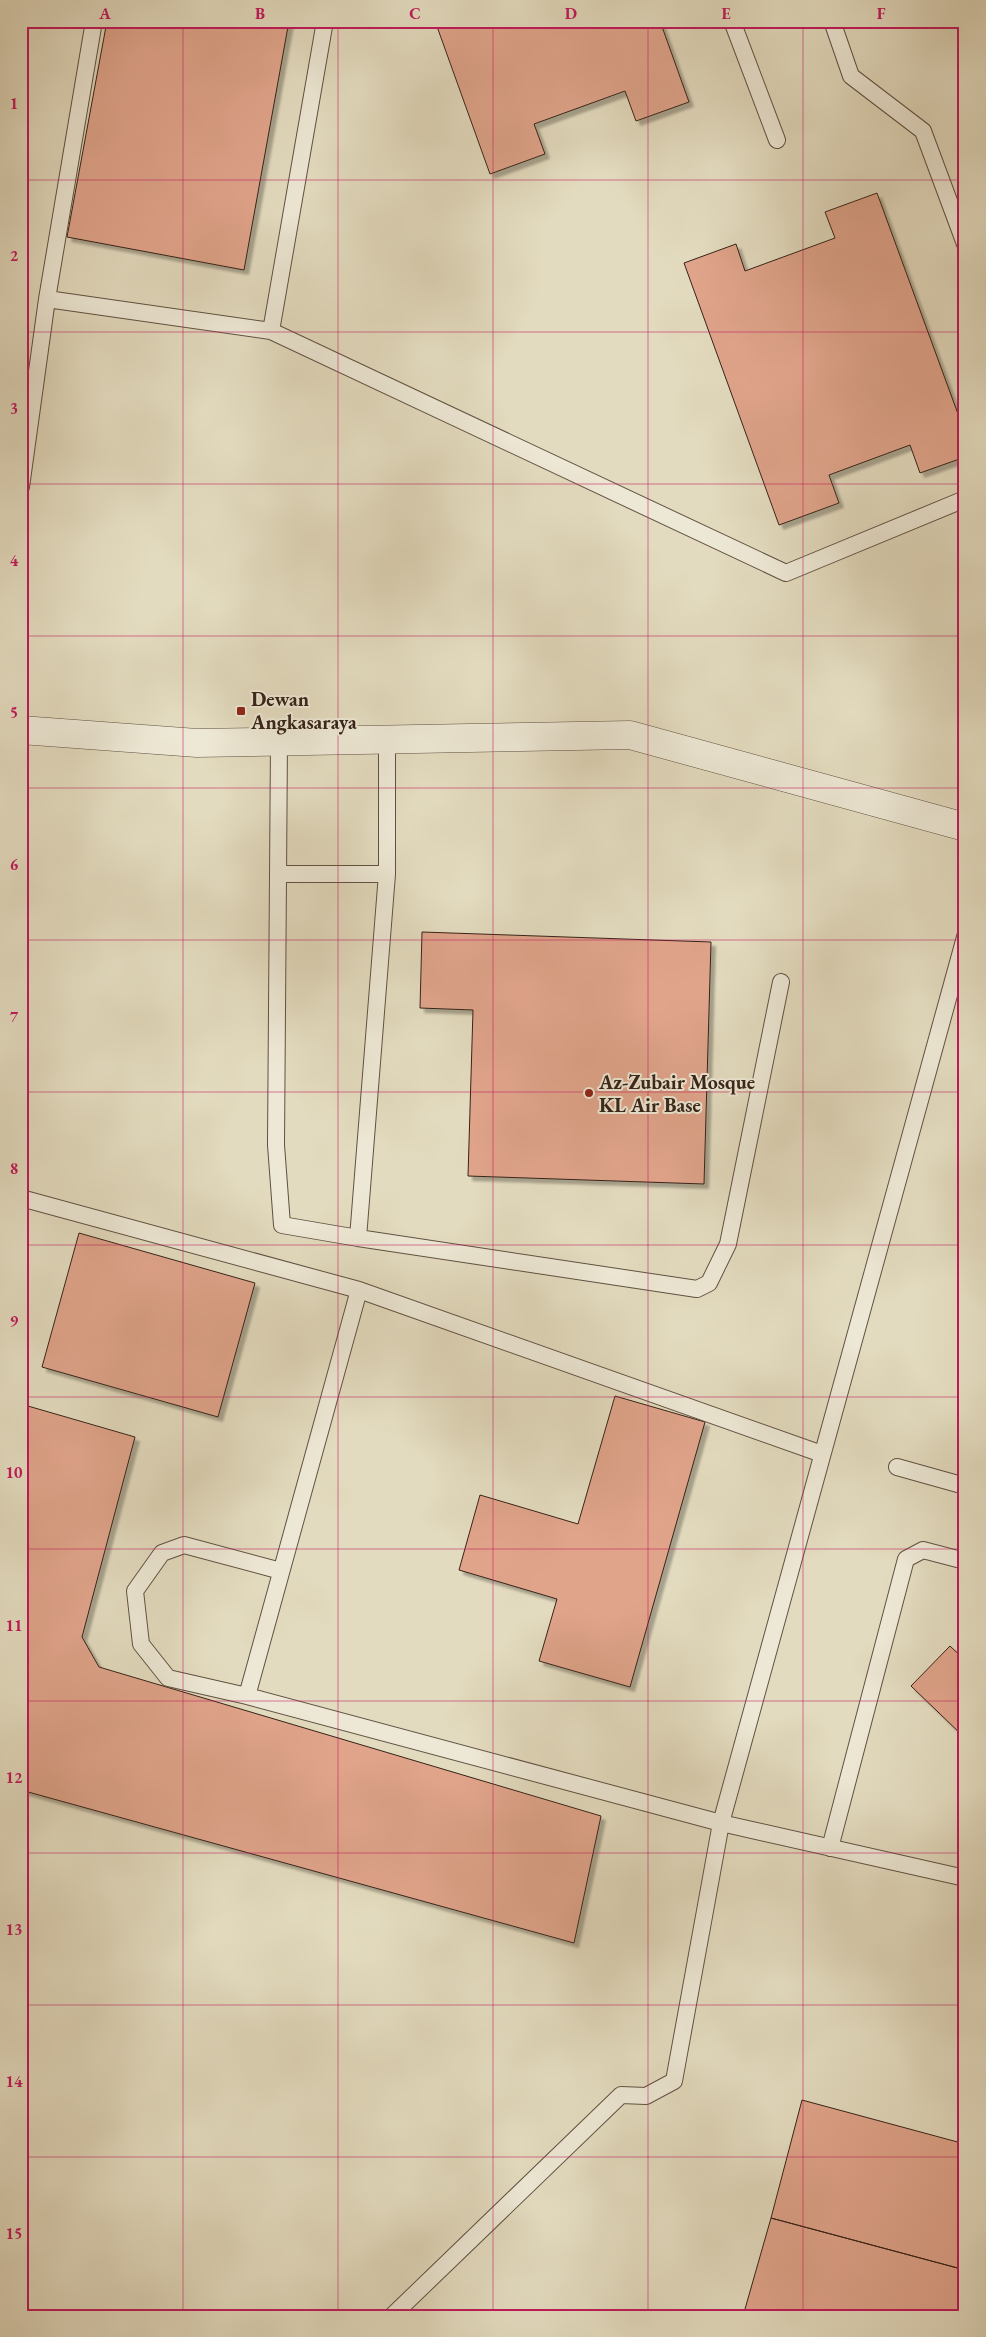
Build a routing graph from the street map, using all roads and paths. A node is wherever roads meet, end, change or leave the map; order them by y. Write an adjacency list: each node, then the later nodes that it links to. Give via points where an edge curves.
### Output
1 (94, 21): 7 (lane)
2 (325, 21): 8 (lane)
3 (732, 21): 5 (lane)
4 (832, 21): 6 (lane, via 851,76 923,131)
5 (777, 140)
6 (965, 244)
7 (47, 299): 8 (lane); 9 (lane)
8 (271, 331): 10 (lane, via 786,573)
9 (21, 486)
10 (965, 499)
11 (21, 730): 13 (street, via 197,743)
12 (387, 740): 13 (street); 14 (street, via 630,735); 16 (lane)
13 (279, 742): 15 (lane)
14 (965, 827)
15 (278, 874): 16 (lane); 20 (lane, via 276,1145 282,1226)
16 (387, 874): 20 (lane)
17 (965, 937): 22 (lane)
18 (781, 982): 20 (lane, via 728,1244 708,1283 698,1289)
19 (21, 1198): 21 (lane)
20 (358, 1238)
21 (358, 1290): 22 (lane); 26 (lane)
22 (822, 1454): 28 (lane)
23 (897, 1467): 24 (lane)
24 (965, 1486)
25 (965, 1561): 29 (lane, via 923,1550 906,1559)
26 (281, 1571): 27 (lane); 27 (lane, via 184,1545 162,1553 135,1591 141,1644 168,1678)
27 (247, 1696): 28 (lane)
28 (721, 1823): 29 (lane); 31 (lane, via 674,2081 646,2096 620,2095)
29 (830, 1848): 30 (lane)
30 (965, 1878)
31 (392, 2316)

